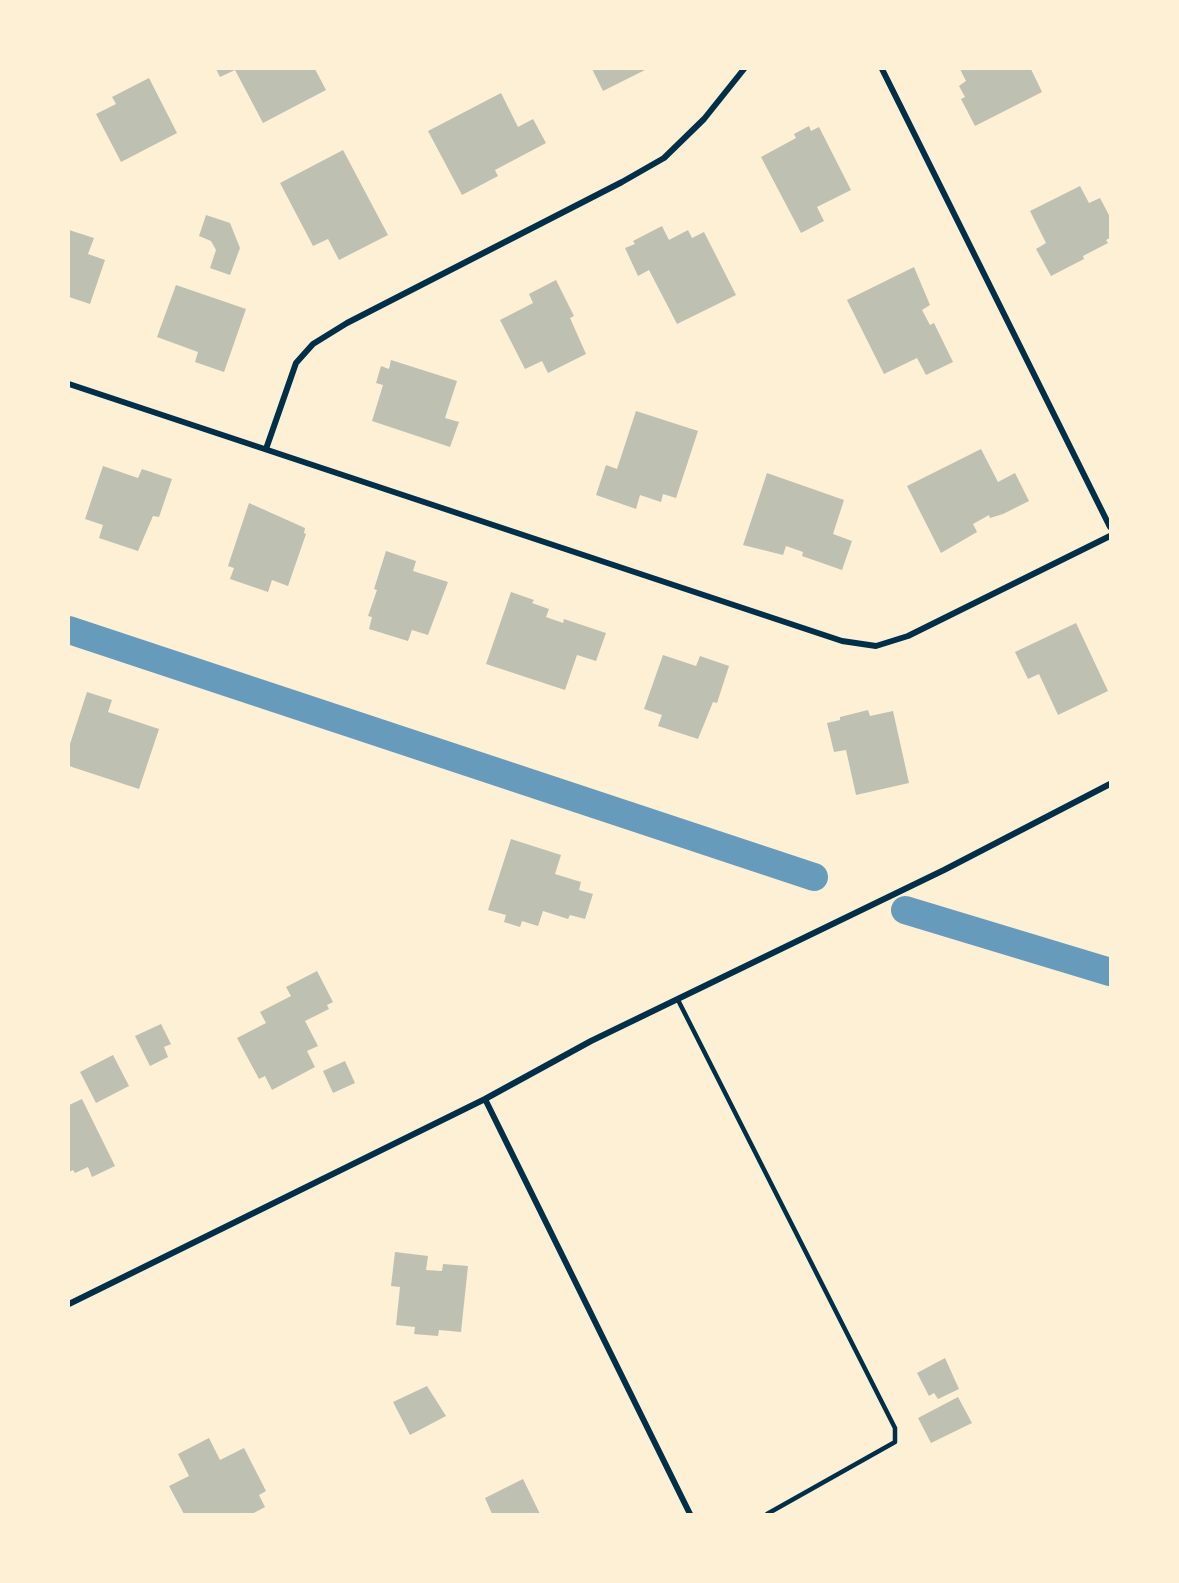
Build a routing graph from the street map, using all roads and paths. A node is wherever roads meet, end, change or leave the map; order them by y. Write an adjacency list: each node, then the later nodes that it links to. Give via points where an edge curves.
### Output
1 (744, 69): 4 (street, via 704,119 664,158 313,344 296,363)
2 (882, 69): 5 (street)
3 (69, 384): 4 (street)
4 (266, 450): 6 (street, via 842,641 876,646 908,636)
5 (1110, 526)
6 (1110, 536)
7 (1110, 784): 8 (street)
8 (678, 1000): 9 (street, via 591,1041); 12 (lane, via 894,1428 895,1442)
9 (485, 1099): 10 (street); 11 (street)
10 (69, 1304)
11 (690, 1514)
12 (767, 1514)

